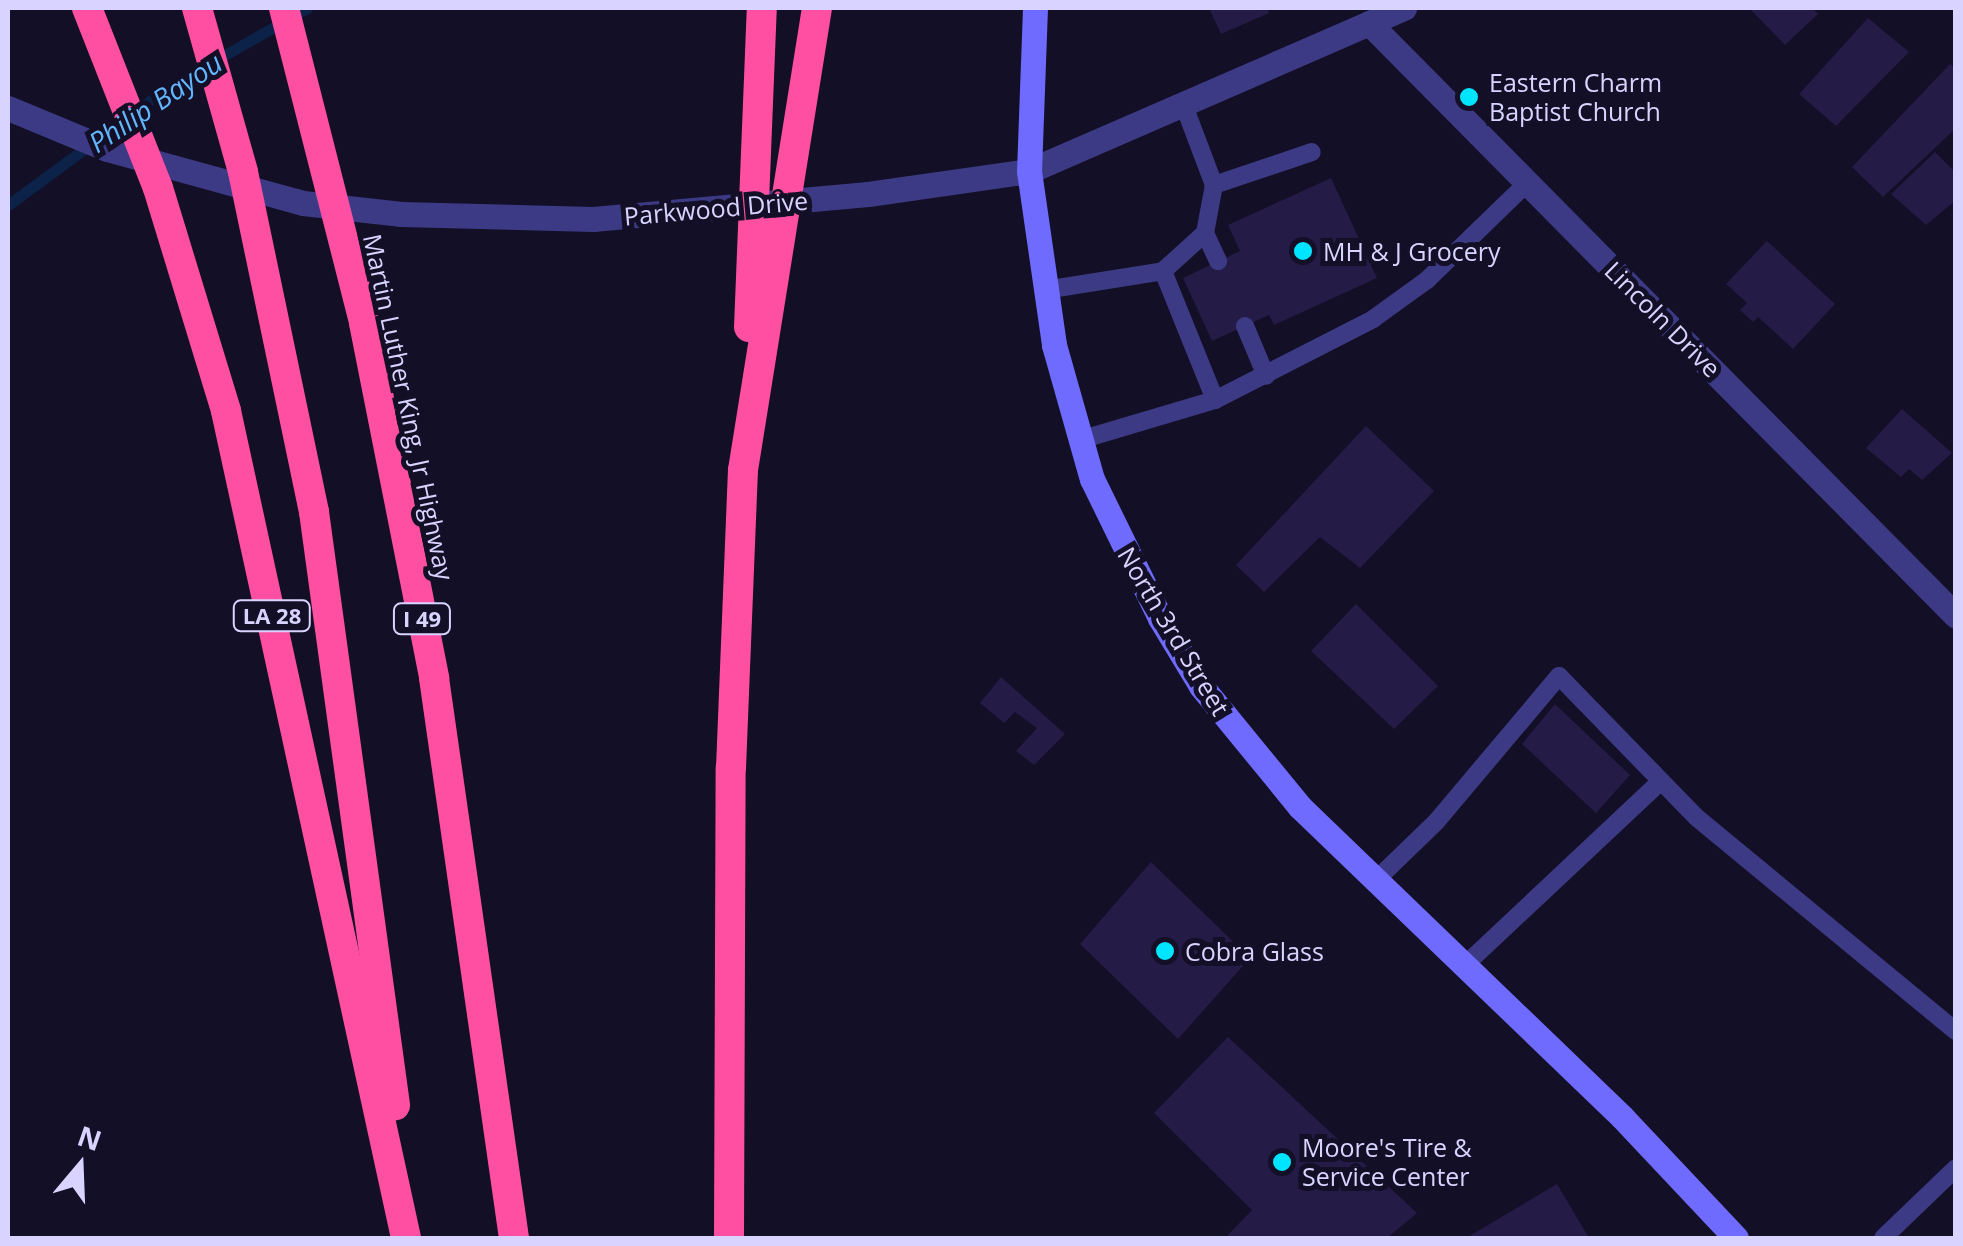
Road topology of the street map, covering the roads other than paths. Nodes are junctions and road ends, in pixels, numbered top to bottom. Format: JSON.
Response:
{"nodes":[{"id":1,"x":87,"y":8,"type":"edge"},
{"id":2,"x":197,"y":8,"type":"edge"},
{"id":3,"x":284,"y":8,"type":"edge"},
{"id":4,"x":762,"y":8,"type":"edge"},
{"id":5,"x":817,"y":8,"type":"edge"},
{"id":6,"x":1035,"y":8,"type":"edge"},
{"id":7,"x":1404,"y":8,"type":"edge"},
{"id":8,"x":1370,"y":22,"type":"junction"},
{"id":9,"x":1183,"y":104,"type":"junction"},
{"id":10,"x":8,"y":108,"type":"edge"},
{"id":11,"x":1312,"y":152,"type":"dead end"},
{"id":12,"x":1029,"y":171,"type":"junction"},
{"id":13,"x":1528,"y":182,"type":"junction"},
{"id":14,"x":1214,"y":185,"type":"junction"},
{"id":15,"x":1205,"y":233,"type":"junction"},
{"id":16,"x":1218,"y":262,"type":"dead end"},
{"id":17,"x":1163,"y":271,"type":"junction"},
{"id":18,"x":1046,"y":290,"type":"junction"},
{"id":19,"x":1245,"y":326,"type":"dead end"},
{"id":20,"x":1266,"y":376,"type":"junction"},
{"id":21,"x":1215,"y":400,"type":"junction"},
{"id":22,"x":1080,"y":440,"type":"junction"},
{"id":23,"x":743,"y":470,"type":"junction"},
{"id":24,"x":1956,"y":616,"type":"edge"},
{"id":25,"x":1661,"y":781,"type":"junction"},
{"id":26,"x":1376,"y":880,"type":"junction"},
{"id":27,"x":1464,"y":966,"type":"junction"},
{"id":28,"x":1956,"y":1031,"type":"edge"},
{"id":29,"x":1956,"y":1168,"type":"edge"},
{"id":30,"x":407,"y":1238,"type":"edge"},
{"id":31,"x":514,"y":1238,"type":"edge"},
{"id":32,"x":729,"y":1238,"type":"edge"},
{"id":33,"x":1736,"y":1238,"type":"edge"},
{"id":34,"x":1883,"y":1238,"type":"edge"}],
"edges":[{"from":1,"to":30,"type":"highway","number":"LA 28","bridge":true},
{"from":2,"to":30,"type":"highway","bridge":true},
{"from":3,"to":31,"type":"highway","name":"Martin Luther King, Jr Highway","number":"I 49","bridge":true},
{"from":4,"to":23,"type":"highway","bridge":true},
{"from":5,"to":23,"type":"highway","bridge":true},
{"from":6,"to":12,"type":"main road","name":"North 3rd Street"},
{"from":7,"to":8,"type":"street","name":"Parkwood Drive"},
{"from":8,"to":9,"type":"street","name":"Parkwood Drive"},
{"from":8,"to":13,"type":"street","name":"Lincoln Drive"},
{"from":9,"to":12,"type":"street","name":"Parkwood Drive"},
{"from":9,"to":14,"type":"lane"},
{"from":10,"to":12,"type":"street","name":"Parkwood Drive"},
{"from":11,"to":14,"type":"lane"},
{"from":12,"to":18,"type":"main road","name":"North 3rd Street"},
{"from":13,"to":20,"type":"lane"},
{"from":13,"to":24,"type":"street","name":"Lincoln Drive"},
{"from":14,"to":15,"type":"lane"},
{"from":15,"to":16,"type":"lane"},
{"from":15,"to":17,"type":"lane"},
{"from":17,"to":18,"type":"lane"},
{"from":17,"to":21,"type":"lane"},
{"from":18,"to":22,"type":"main road","name":"North 3rd Street"},
{"from":19,"to":20,"type":"lane"},
{"from":20,"to":21,"type":"lane"},
{"from":21,"to":22,"type":"lane"},
{"from":22,"to":26,"type":"main road","name":"North 3rd Street"},
{"from":23,"to":32,"type":"highway"},
{"from":25,"to":26,"type":"lane"},
{"from":25,"to":27,"type":"lane"},
{"from":25,"to":28,"type":"lane"},
{"from":26,"to":27,"type":"main road","name":"North 3rd Street"},
{"from":27,"to":33,"type":"main road","name":"North 3rd Street"},
{"from":29,"to":34,"type":"lane"}]}
